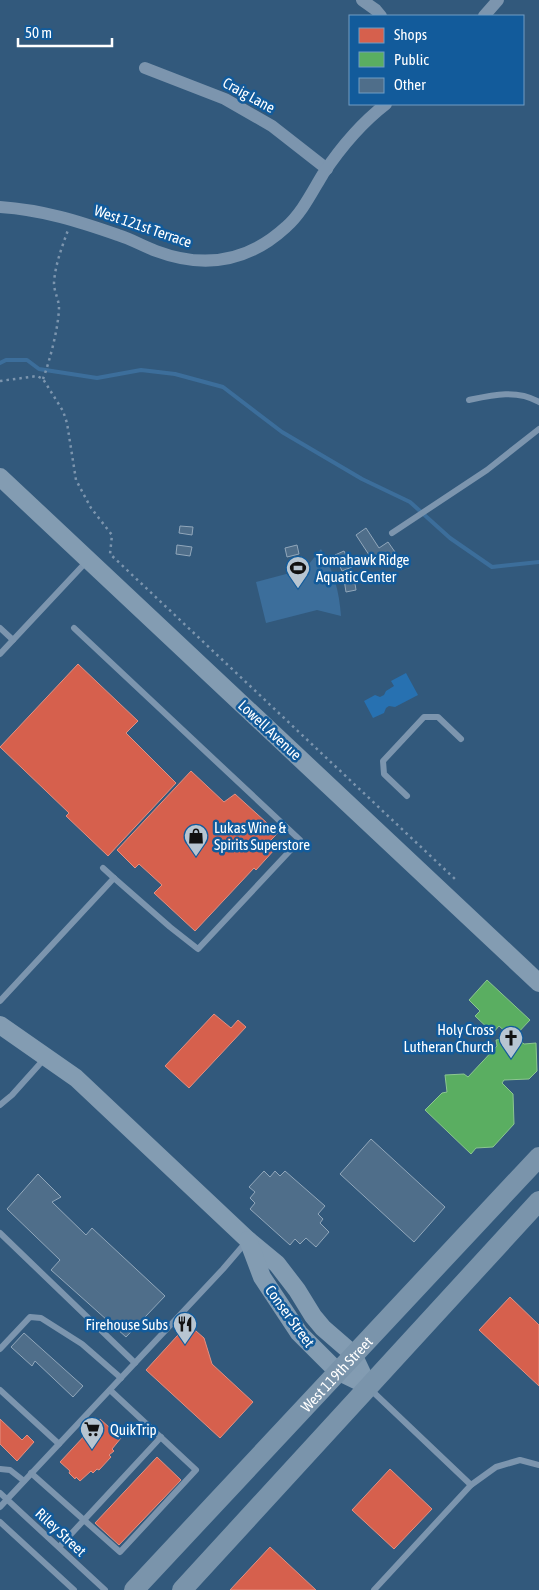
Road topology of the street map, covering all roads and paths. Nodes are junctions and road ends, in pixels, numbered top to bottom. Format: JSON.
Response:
{"nodes":[{"id":1,"x":362,"y":0,"type":"edge"},
{"id":2,"x":498,"y":0,"type":"edge"},
{"id":3,"x":380,"y":15,"type":"edge"},
{"id":4,"x":485,"y":15,"type":"edge"},
{"id":5,"x":145,"y":68,"type":"dead end"},
{"id":6,"x":385,"y":105,"type":"edge"},
{"id":7,"x":327,"y":169,"type":"junction"},
{"id":8,"x":0,"y":207,"type":"edge"},
{"id":9,"x":71,"y":219,"type":"junction"},
{"id":10,"x":43,"y":379,"type":"junction"},
{"id":11,"x":0,"y":381,"type":"edge"},
{"id":12,"x":469,"y":400,"type":"dead end"},
{"id":13,"x":539,"y":402,"type":"edge"},
{"id":14,"x":539,"y":429,"type":"edge"},
{"id":15,"x":0,"y":477,"type":"edge"},
{"id":16,"x":392,"y":534,"type":"dead end"},
{"id":17,"x":88,"y":559,"type":"junction"},
{"id":18,"x":0,"y":628,"type":"edge"},
{"id":19,"x":74,"y":628,"type":"dead end"},
{"id":20,"x":13,"y":640,"type":"junction"},
{"id":21,"x":0,"y":654,"type":"edge"},
{"id":22,"x":461,"y":739,"type":"dead end"},
{"id":23,"x":407,"y":796,"type":"dead end"},
{"id":24,"x":104,"y":868,"type":"dead end"},
{"id":25,"x":114,"y":878,"type":"junction"},
{"id":26,"x":456,"y":880,"type":"dead end"},
{"id":27,"x":539,"y":983,"type":"edge"},
{"id":28,"x":0,"y":1000,"type":"edge"},
{"id":29,"x":0,"y":1025,"type":"edge"},
{"id":30,"x":47,"y":1056,"type":"junction"},
{"id":31,"x":0,"y":1105,"type":"edge"},
{"id":32,"x":539,"y":1157,"type":"edge"},
{"id":33,"x":539,"y":1201,"type":"edge"},
{"id":34,"x":0,"y":1233,"type":"edge"},
{"id":35,"x":248,"y":1240,"type":"junction"},
{"id":36,"x":0,"y":1349,"type":"edge"},
{"id":37,"x":352,"y":1354,"type":"junction"},
{"id":38,"x":135,"y":1362,"type":"junction"},
{"id":39,"x":337,"y":1371,"type":"junction"},
{"id":40,"x":121,"y":1378,"type":"junction"},
{"id":41,"x":368,"y":1386,"type":"junction"},
{"id":42,"x":0,"y":1390,"type":"edge"},
{"id":43,"x":110,"y":1390,"type":"junction"},
{"id":44,"x":161,"y":1437,"type":"junction"},
{"id":45,"x":59,"y":1444,"type":"junction"},
{"id":46,"x":539,"y":1465,"type":"edge"},
{"id":47,"x":0,"y":1469,"type":"edge"},
{"id":48,"x":31,"y":1473,"type":"junction"},
{"id":49,"x":24,"y":1482,"type":"junction"},
{"id":50,"x":471,"y":1484,"type":"junction"},
{"id":51,"x":0,"y":1493,"type":"edge"},
{"id":52,"x":7,"y":1499,"type":"junction"},
{"id":53,"x":0,"y":1507,"type":"edge"},
{"id":54,"x":84,"y":1520,"type":"junction"},
{"id":55,"x":0,"y":1522,"type":"edge"},
{"id":56,"x":59,"y":1547,"type":"junction"},
{"id":57,"x":74,"y":1590,"type":"edge"},
{"id":58,"x":106,"y":1590,"type":"edge"},
{"id":59,"x":134,"y":1590,"type":"edge"},
{"id":60,"x":182,"y":1590,"type":"edge"},
{"id":61,"x":374,"y":1590,"type":"edge"}],
"edges":[{"from":1,"to":3,"type":"street"},
{"from":2,"to":4,"type":"street"},
{"from":5,"to":7,"type":"street","name":"Craig Lane"},
{"from":6,"to":7,"type":"street","name":"West 121st Terrace"},
{"from":7,"to":9,"type":"street","name":"West 121st Terrace"},
{"from":8,"to":9,"type":"street","name":"West 121st Terrace"},
{"from":9,"to":10,"type":"path"},
{"from":10,"to":11,"type":"path"},
{"from":10,"to":26,"type":"path"},
{"from":12,"to":13,"type":"lane"},
{"from":14,"to":16,"type":"lane"},
{"from":15,"to":17,"type":"street","name":"Lowell Avenue"},
{"from":17,"to":20,"type":"lane"},
{"from":17,"to":27,"type":"street","name":"Lowell Avenue"},
{"from":18,"to":20,"type":"lane"},
{"from":19,"to":25,"type":"lane"},
{"from":20,"to":21,"type":"lane"},
{"from":22,"to":23,"type":"lane"},
{"from":24,"to":25,"type":"lane"},
{"from":25,"to":28,"type":"lane"},
{"from":29,"to":30,"type":"street","name":"Conser Street"},
{"from":30,"to":31,"type":"lane"},
{"from":30,"to":35,"type":"street","name":"Conser Street"},
{"from":32,"to":37,"type":"main road","name":"West 119th Street"},
{"from":33,"to":41,"type":"main road"},
{"from":34,"to":38,"type":"lane"},
{"from":35,"to":37,"type":"street","name":"Conser Street"},
{"from":35,"to":38,"type":"lane"},
{"from":35,"to":39,"type":"street","name":"Conser Street"},
{"from":36,"to":40,"type":"lane"},
{"from":37,"to":39,"type":"main road","name":"West 119th Street"},
{"from":37,"to":41,"type":"street","name":"Conser Street"},
{"from":38,"to":40,"type":"lane"},
{"from":39,"to":41,"type":"street","name":"Conser Street"},
{"from":39,"to":59,"type":"main road","name":"West 119th Street"},
{"from":40,"to":43,"type":"lane"},
{"from":41,"to":50,"type":"lane"},
{"from":41,"to":60,"type":"main road"},
{"from":42,"to":45,"type":"lane"},
{"from":43,"to":44,"type":"lane"},
{"from":43,"to":45,"type":"lane"},
{"from":44,"to":54,"type":"lane"},
{"from":44,"to":54,"type":"lane"},
{"from":45,"to":48,"type":"lane"},
{"from":46,"to":50,"type":"lane"},
{"from":47,"to":49,"type":"lane"},
{"from":48,"to":49,"type":"lane"},
{"from":48,"to":54,"type":"lane"},
{"from":49,"to":52,"type":"lane"},
{"from":50,"to":61,"type":"lane"},
{"from":51,"to":52,"type":"lane","name":"Riley Street"},
{"from":52,"to":53,"type":"lane"},
{"from":52,"to":56,"type":"lane","name":"Riley Street"},
{"from":54,"to":56,"type":"lane"},
{"from":55,"to":57,"type":"lane"},
{"from":56,"to":58,"type":"lane","name":"Riley Street"}]}
